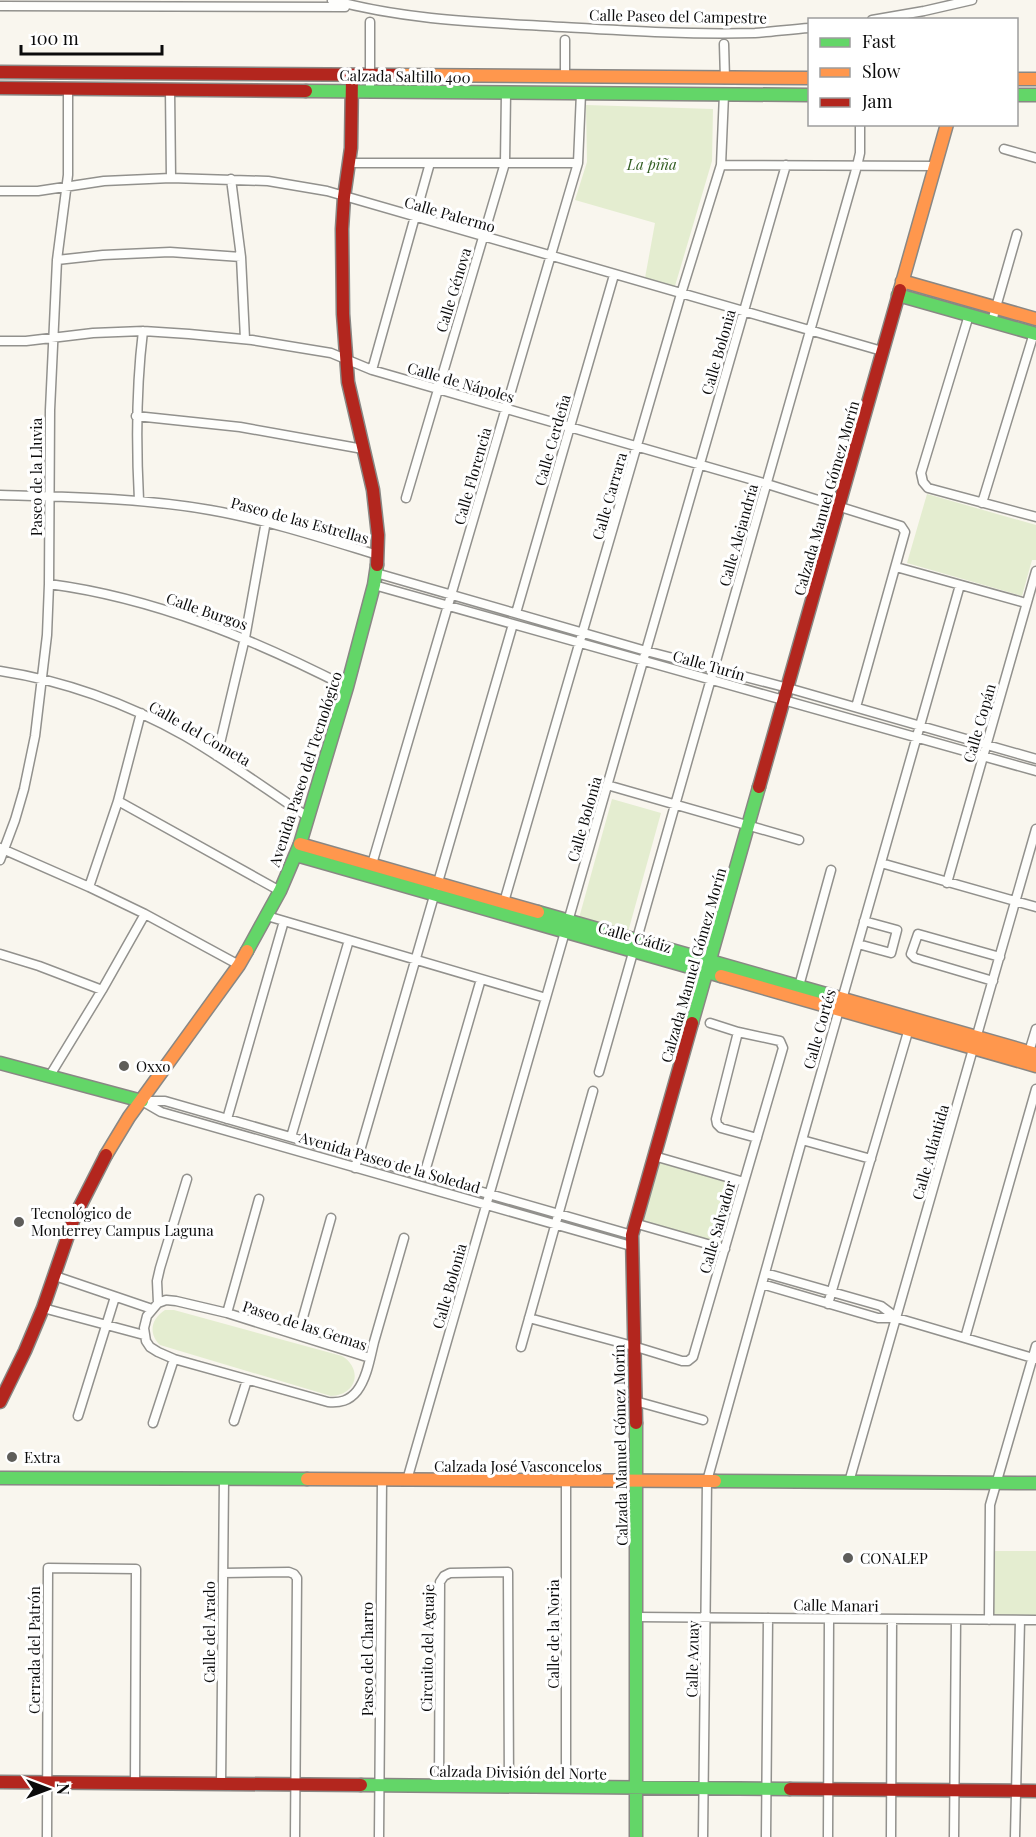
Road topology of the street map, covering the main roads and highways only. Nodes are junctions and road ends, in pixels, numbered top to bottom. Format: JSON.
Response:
{"nodes":[{"id":1,"x":0,"y":72,"type":"edge"},
{"id":2,"x":352,"y":75,"type":"junction"},
{"id":3,"x":808,"y":78,"type":"edge"},
{"id":4,"x":1018,"y":79,"type":"edge"},
{"id":5,"x":1036,"y":79,"type":"edge"},
{"id":6,"x":0,"y":88,"type":"edge"},
{"id":7,"x":352,"y":90,"type":"junction"},
{"id":8,"x":808,"y":95,"type":"edge"},
{"id":9,"x":1018,"y":95,"type":"edge"},
{"id":10,"x":1036,"y":95,"type":"edge"},
{"id":11,"x":946,"y":126,"type":"edge"},
{"id":12,"x":902,"y":281,"type":"junction"},
{"id":13,"x":898,"y":295,"type":"junction"},
{"id":14,"x":1036,"y":319,"type":"edge"},
{"id":15,"x":1035,"y":333,"type":"edge"},
{"id":16,"x":298,"y":849,"type":"junction"},
{"id":17,"x":436,"y":889,"type":"junction"},
{"id":18,"x":567,"y":926,"type":"junction"},
{"id":19,"x":708,"y":967,"type":"junction"},
{"id":20,"x":840,"y":1005,"type":"junction"},
{"id":21,"x":975,"y":1043,"type":"junction"},
{"id":22,"x":1033,"y":1053,"type":"edge"},
{"id":23,"x":0,"y":1063,"type":"edge"},
{"id":24,"x":1036,"y":1066,"type":"edge"},
{"id":25,"x":142,"y":1101,"type":"junction"},
{"id":26,"x":0,"y":1402,"type":"edge"},
{"id":27,"x":0,"y":1478,"type":"edge"},
{"id":28,"x":637,"y":1482,"type":"junction"},
{"id":29,"x":1036,"y":1483,"type":"edge"},
{"id":30,"x":0,"y":1782,"type":"edge"},
{"id":31,"x":636,"y":1788,"type":"junction"},
{"id":32,"x":1036,"y":1791,"type":"edge"},
{"id":33,"x":636,"y":1837,"type":"edge"}],
"edges":[{"from":1,"to":2,"type":"main road","name":"Calzada Saltillo 400"},
{"from":2,"to":3,"type":"main road","name":"Calzada Saltillo 400"},
{"from":2,"to":7,"type":"main road","name":"Avenida Paseo del Tecnológico"},
{"from":4,"to":5,"type":"main road"},
{"from":6,"to":7,"type":"main road","name":"Calzada Saltillo 400"},
{"from":7,"to":8,"type":"main road","name":"Calzada Saltillo 400"},
{"from":7,"to":16,"type":"main road","name":"Avenida Paseo del Tecnológico"},
{"from":9,"to":10,"type":"main road"},
{"from":11,"to":12,"type":"main road","name":"Calzada Manuel Gómez Morín"},
{"from":12,"to":13,"type":"main road","name":"Calzada Manuel Gómez Morín"},
{"from":12,"to":14,"type":"main road"},
{"from":13,"to":15,"type":"main road"},
{"from":13,"to":19,"type":"main road","name":"Calzada Manuel Gómez Morín"},
{"from":16,"to":17,"type":"main road","name":"Calle Cádiz"},
{"from":16,"to":17,"type":"main road","name":"Calle Cádiz"},
{"from":16,"to":25,"type":"main road","name":"Avenida Paseo del Tecnológico"},
{"from":17,"to":18,"type":"main road","name":"Calle Cádiz"},
{"from":17,"to":18,"type":"main road","name":"Calle Cádiz"},
{"from":18,"to":19,"type":"main road","name":"Calle Cádiz"},
{"from":19,"to":20,"type":"main road","name":"Calle Cádiz"},
{"from":19,"to":20,"type":"main road","name":"Calle Cádiz"},
{"from":19,"to":28,"type":"main road","name":"Calzada Manuel Gómez Morín"},
{"from":20,"to":21,"type":"main road","name":"Calle Cádiz"},
{"from":21,"to":22,"type":"main road","name":"Calle Cádiz"},
{"from":21,"to":24,"type":"main road","name":"Calle Cádiz"},
{"from":23,"to":25,"type":"main road","name":"Avenida Paseo de la Soledad"},
{"from":25,"to":26,"type":"main road","name":"Avenida Paseo del Tecnológico"},
{"from":27,"to":28,"type":"main road","name":"Calzada José Vasconcelos"},
{"from":28,"to":29,"type":"main road","name":"Calzada José Vasconcelos"},
{"from":28,"to":31,"type":"main road","name":"Calzada Manuel Gómez Morín"},
{"from":30,"to":31,"type":"main road","name":"Calzada División del Norte"},
{"from":31,"to":32,"type":"main road","name":"Calzada División del Norte"},
{"from":31,"to":33,"type":"main road","name":"Calzada Manuel Gómez Morín"}]}
